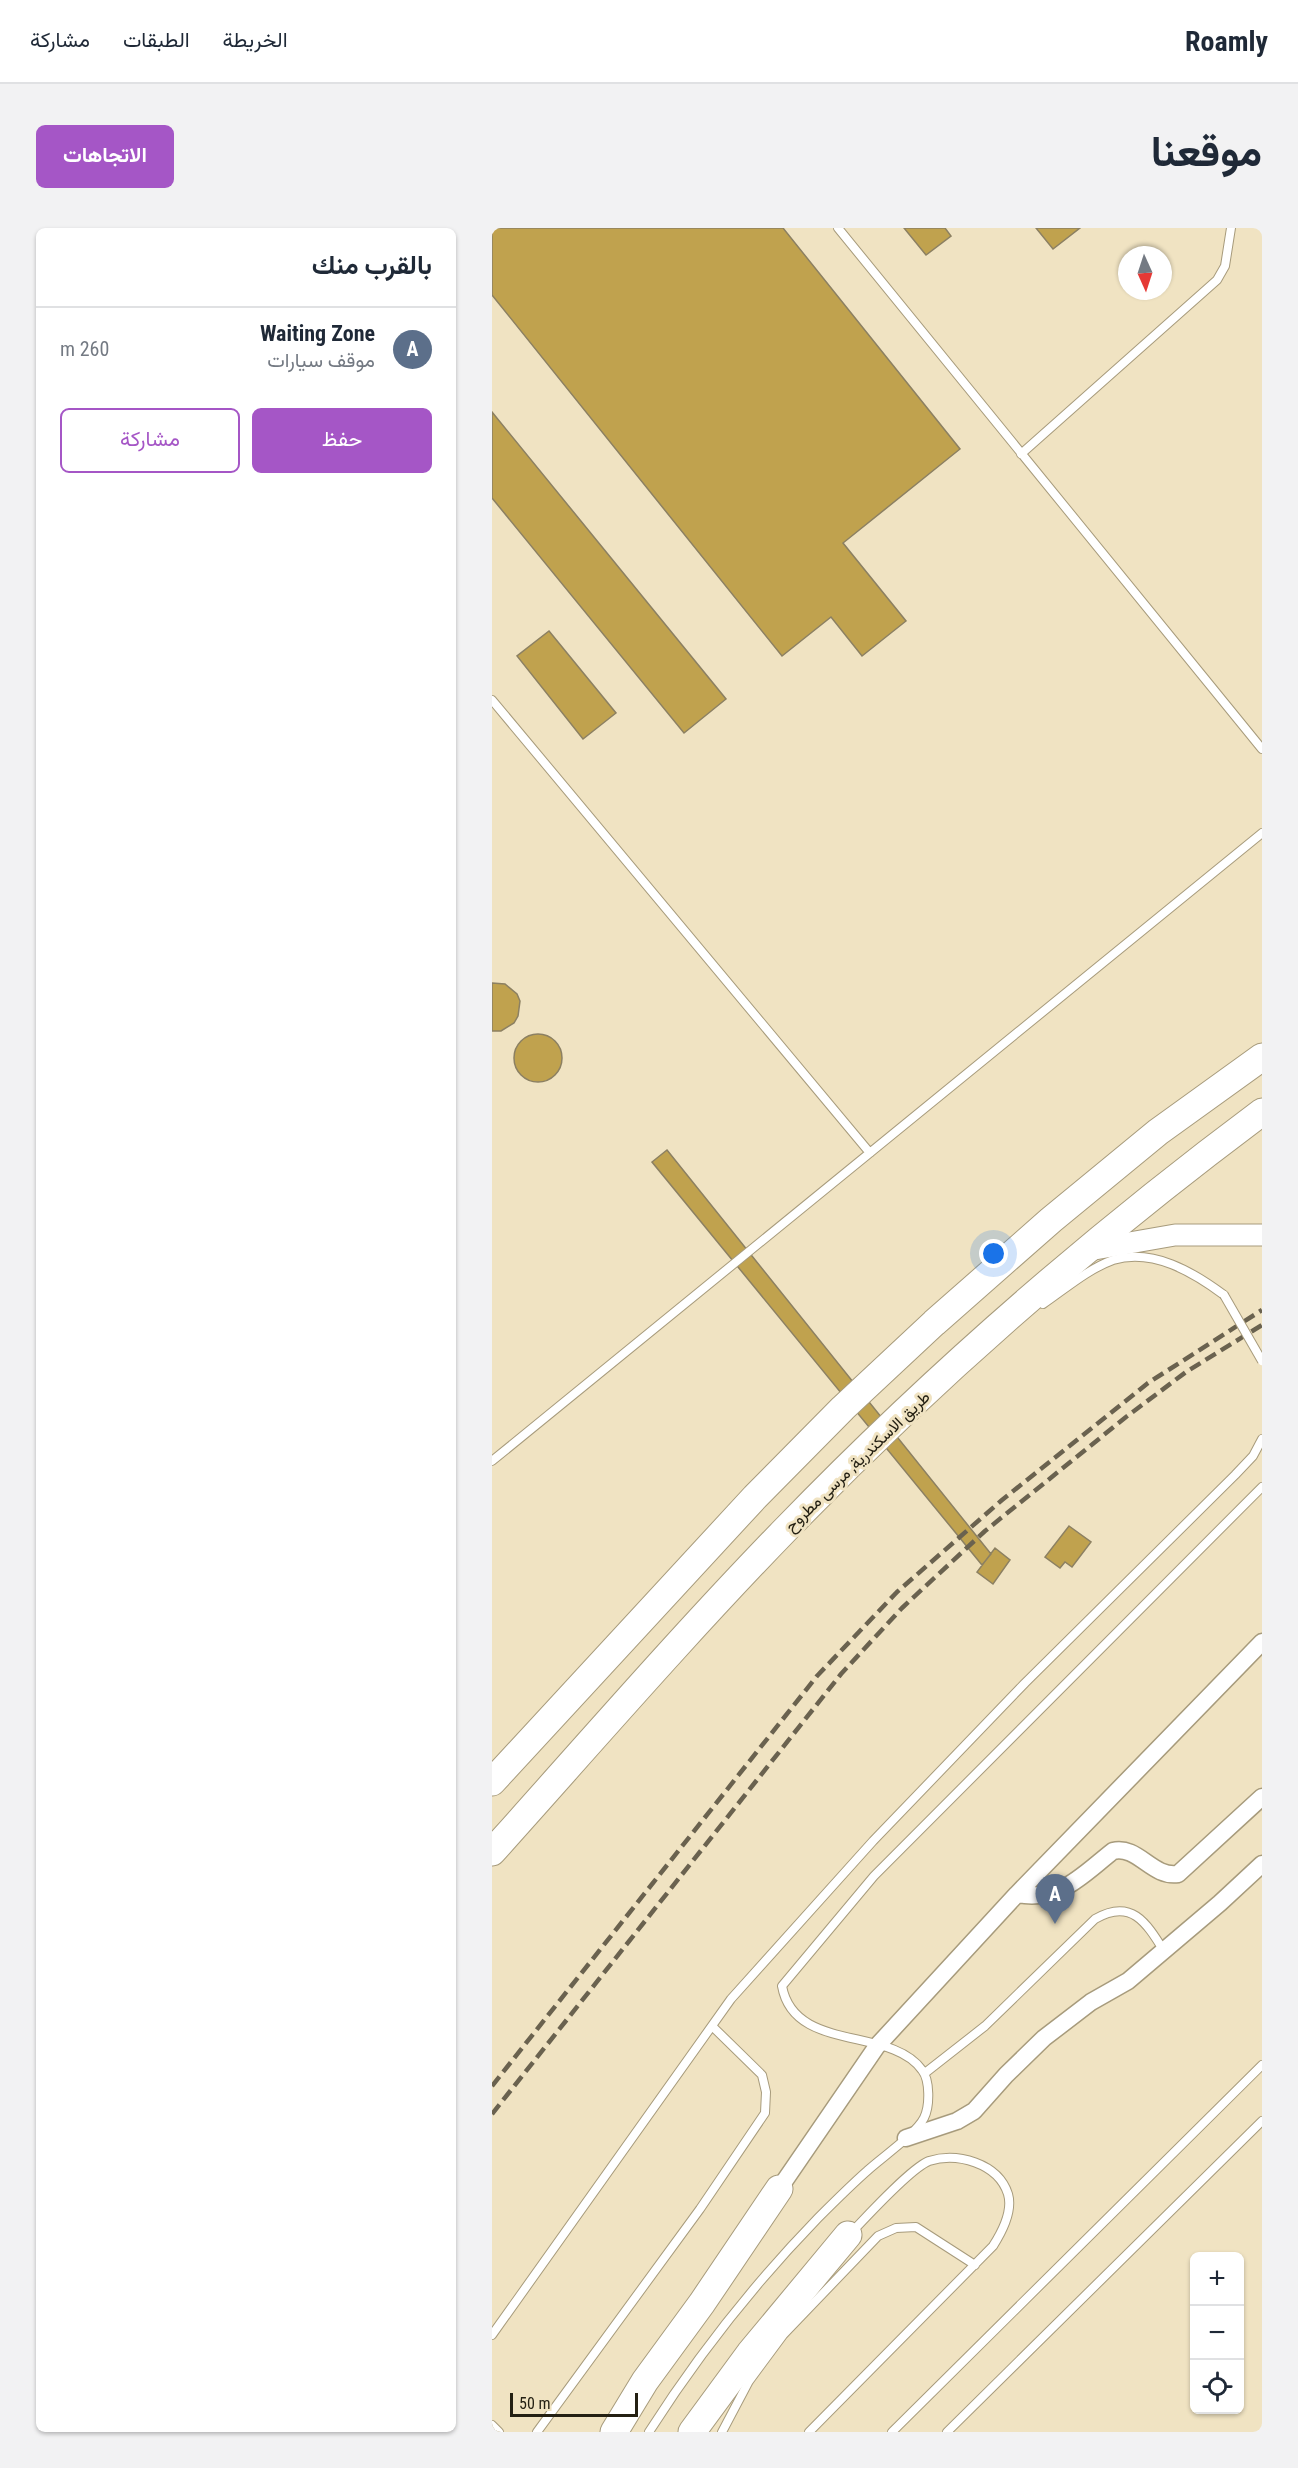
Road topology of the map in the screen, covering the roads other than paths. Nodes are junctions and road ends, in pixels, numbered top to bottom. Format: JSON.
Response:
{"nodes":[{"id":1,"x":838,"y":228,"type":"edge"},
{"id":2,"x":1231,"y":228,"type":"edge"},
{"id":3,"x":1021,"y":454,"type":"junction"},
{"id":4,"x":492,"y":700,"type":"edge"},
{"id":5,"x":1262,"y":749,"type":"edge"},
{"id":6,"x":1262,"y":833,"type":"edge"},
{"id":7,"x":1262,"y":1057,"type":"edge"},
{"id":8,"x":1262,"y":1112,"type":"edge"},
{"id":9,"x":870,"y":1153,"type":"junction"},
{"id":10,"x":1262,"y":1223,"type":"edge"},
{"id":11,"x":1210,"y":1233,"type":"junction"},
{"id":12,"x":1262,"y":1235,"type":"edge"},
{"id":13,"x":1086,"y":1251,"type":"junction"},
{"id":14,"x":1039,"y":1307,"type":"dead end"},
{"id":15,"x":1021,"y":1319,"type":"dead end"},
{"id":16,"x":966,"y":1357,"type":"junction"},
{"id":17,"x":1262,"y":1361,"type":"edge"},
{"id":18,"x":1262,"y":1439,"type":"edge"},
{"id":19,"x":492,"y":1461,"type":"edge"},
{"id":20,"x":1262,"y":1487,"type":"edge"},
{"id":21,"x":1262,"y":1642,"type":"edge"},
{"id":22,"x":492,"y":1782,"type":"edge"},
{"id":23,"x":1262,"y":1797,"type":"edge"},
{"id":24,"x":492,"y":1852,"type":"edge"},
{"id":25,"x":1262,"y":1864,"type":"edge"},
{"id":26,"x":1017,"y":1894,"type":"junction"},
{"id":27,"x":1164,"y":1952,"type":"junction"},
{"id":28,"x":712,"y":2026,"type":"junction"},
{"id":29,"x":877,"y":2046,"type":"junction"},
{"id":30,"x":1262,"y":2064,"type":"edge"},
{"id":31,"x":925,"y":2073,"type":"junction"},
{"id":32,"x":1262,"y":2121,"type":"edge"},
{"id":33,"x":906,"y":2138,"type":"junction"},
{"id":34,"x":778,"y":2189,"type":"joint"},
{"id":35,"x":848,"y":2235,"type":"joint"},
{"id":36,"x":975,"y":2265,"type":"junction"},
{"id":37,"x":492,"y":2335,"type":"edge"},
{"id":38,"x":492,"y":2425,"type":"edge"},
{"id":39,"x":499,"y":2432,"type":"edge"},
{"id":40,"x":537,"y":2432,"type":"edge"},
{"id":41,"x":614,"y":2432,"type":"edge"},
{"id":42,"x":649,"y":2432,"type":"edge"},
{"id":43,"x":692,"y":2432,"type":"edge"},
{"id":44,"x":722,"y":2432,"type":"edge"},
{"id":45,"x":809,"y":2432,"type":"edge"},
{"id":46,"x":892,"y":2432,"type":"edge"},
{"id":47,"x":947,"y":2432,"type":"edge"}],
"edges":[{"from":1,"to":3,"type":"lane"},
{"from":2,"to":3,"type":"lane"},
{"from":3,"to":5,"type":"lane"},
{"from":4,"to":9,"type":"lane"},
{"from":6,"to":9,"type":"lane"},
{"from":7,"to":22,"type":"main road"},
{"from":8,"to":13,"type":"main road","name":"طريق الاسكندرية, مرسى مطروح"},
{"from":9,"to":19,"type":"lane"},
{"from":10,"to":11,"type":"street"},
{"from":11,"to":12,"type":"street"},
{"from":11,"to":13,"type":"street"},
{"from":13,"to":16,"type":"main road","name":"طريق الاسكندرية, مرسى مطروح"},
{"from":14,"to":17,"type":"lane","bridge":true},
{"from":15,"to":16,"type":"lane"},
{"from":16,"to":24,"type":"main road","name":"طريق الاسكندرية, مرسى مطروح"},
{"from":18,"to":28,"type":"lane"},
{"from":20,"to":29,"type":"lane"},
{"from":21,"to":26,"type":"street"},
{"from":23,"to":26,"type":"street"},
{"from":25,"to":27,"type":"street"},
{"from":26,"to":29,"type":"street"},
{"from":27,"to":31,"type":"lane"},
{"from":27,"to":33,"type":"street"},
{"from":28,"to":37,"type":"lane"},
{"from":28,"to":40,"type":"lane"},
{"from":29,"to":31,"type":"lane"},
{"from":29,"to":34,"type":"street"},
{"from":30,"to":46,"type":"lane"},
{"from":31,"to":33,"type":"lane"},
{"from":32,"to":47,"type":"lane"},
{"from":33,"to":42,"type":"lane"},
{"from":34,"to":41,"type":"main road"},
{"from":35,"to":36,"type":"lane"},
{"from":35,"to":43,"type":"main road"},
{"from":36,"to":44,"type":"lane"},
{"from":36,"to":45,"type":"lane"},
{"from":38,"to":39,"type":"lane"}]}
